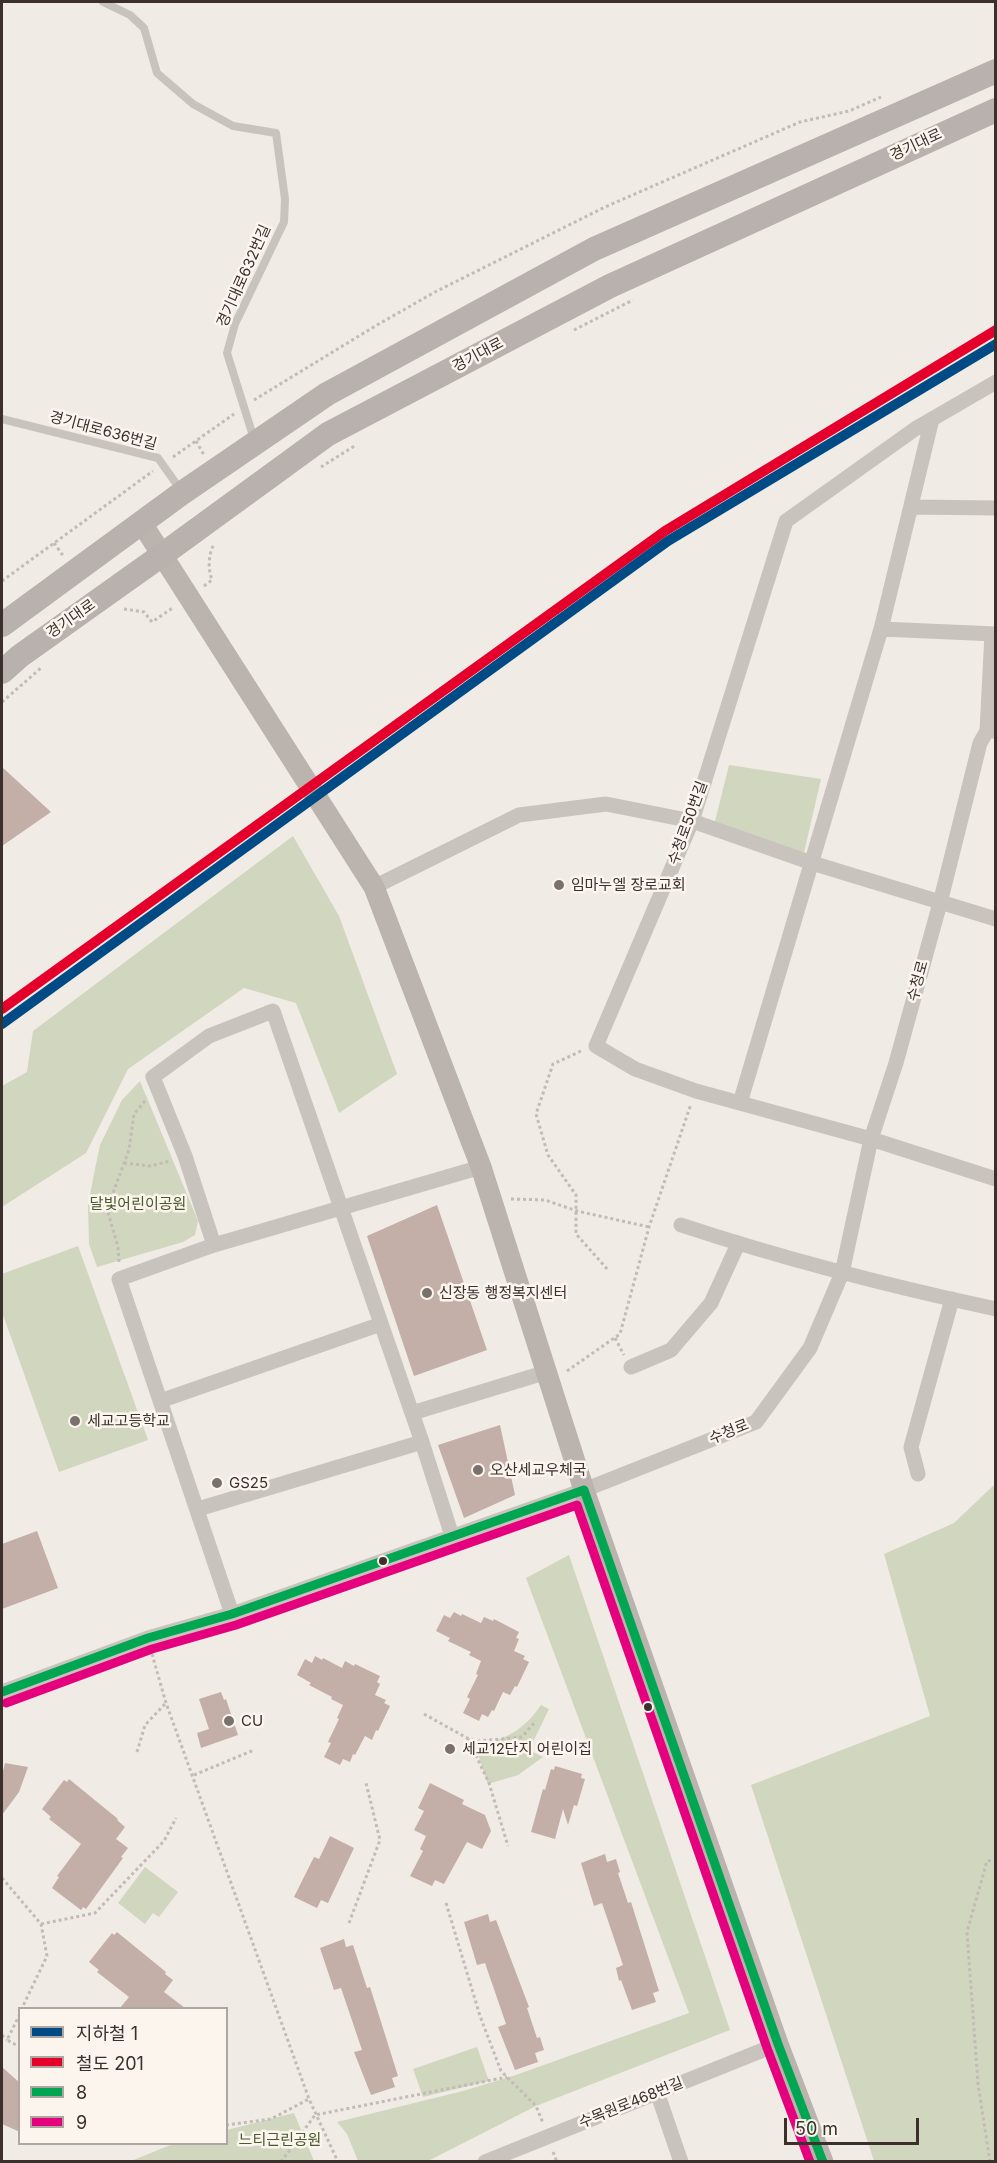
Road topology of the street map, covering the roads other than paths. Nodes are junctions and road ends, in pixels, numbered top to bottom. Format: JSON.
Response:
{"nodes":[{"id":1,"x":103,"y":2,"type":"edge"},
{"id":2,"x":996,"y":70,"type":"edge"},
{"id":3,"x":996,"y":110,"type":"edge"},
{"id":4,"x":996,"y":382,"type":"edge"},
{"id":5,"x":2,"y":419,"type":"edge"},
{"id":6,"x":932,"y":419,"type":"junction"},
{"id":7,"x":255,"y":443,"type":"junction"},
{"id":8,"x":182,"y":493,"type":"junction"},
{"id":9,"x":911,"y":507,"type":"junction"},
{"id":10,"x":996,"y":508,"type":"edge"},
{"id":11,"x":141,"y":522,"type":"junction"},
{"id":12,"x":162,"y":555,"type":"junction"},
{"id":13,"x":2,"y":625,"type":"edge"},
{"id":14,"x":881,"y":629,"type":"junction"},
{"id":15,"x":994,"y":634,"type":"edge"},
{"id":16,"x":2,"y":672,"type":"edge"},
{"id":17,"x":991,"y":731,"type":"edge"},
{"id":18,"x":692,"y":821,"type":"junction"},
{"id":19,"x":812,"y":863,"type":"junction"},
{"id":20,"x":374,"y":887,"type":"junction"},
{"id":21,"x":940,"y":903,"type":"junction"},
{"id":22,"x":996,"y":919,"type":"edge"},
{"id":23,"x":740,"y":1103,"type":"junction"},
{"id":24,"x":871,"y":1139,"type":"junction"},
{"id":25,"x":481,"y":1167,"type":"junction"},
{"id":26,"x":996,"y":1179,"type":"edge"},
{"id":27,"x":341,"y":1208,"type":"junction"},
{"id":28,"x":681,"y":1225,"type":"dead end"},
{"id":29,"x":738,"y":1244,"type":"junction"},
{"id":30,"x":214,"y":1245,"type":"junction"},
{"id":31,"x":842,"y":1273,"type":"junction"},
{"id":32,"x":952,"y":1299,"type":"junction"},
{"id":33,"x":996,"y":1309,"type":"edge"},
{"id":34,"x":381,"y":1324,"type":"junction"},
{"id":35,"x":631,"y":1367,"type":"dead end"},
{"id":36,"x":549,"y":1377,"type":"junction"},
{"id":37,"x":160,"y":1401,"type":"junction"},
{"id":38,"x":412,"y":1413,"type":"junction"},
{"id":39,"x":422,"y":1442,"type":"junction"},
{"id":40,"x":918,"y":1474,"type":"dead end"},
{"id":41,"x":584,"y":1490,"type":"junction"},
{"id":42,"x":198,"y":1509,"type":"junction"},
{"id":43,"x":452,"y":1536,"type":"junction"},
{"id":44,"x":232,"y":1614,"type":"junction"},
{"id":45,"x":2,"y":1692,"type":"edge"},
{"id":46,"x":778,"y":2044,"type":"junction"},
{"id":47,"x":657,"y":2092,"type":"junction"},
{"id":48,"x":485,"y":2162,"type":"edge"},
{"id":49,"x":681,"y":2162,"type":"edge"},
{"id":50,"x":823,"y":2162,"type":"edge"}],
"edges":[{"from":1,"to":7,"type":"lane","name":"경기대로632번길"},
{"from":2,"to":7,"type":"main road"},
{"from":3,"to":12,"type":"main road","name":"경기대로"},
{"from":4,"to":6,"type":"street","name":"수청로50번길"},
{"from":5,"to":8,"type":"lane","name":"경기대로636번길"},
{"from":6,"to":9,"type":"street"},
{"from":6,"to":18,"type":"street","name":"수청로50번길"},
{"from":7,"to":8,"type":"main road"},
{"from":8,"to":11,"type":"main road"},
{"from":9,"to":10,"type":"street"},
{"from":9,"to":14,"type":"street"},
{"from":11,"to":12,"type":"street"},
{"from":11,"to":13,"type":"main road"},
{"from":12,"to":16,"type":"main road","name":"경기대로"},
{"from":12,"to":20,"type":"street"},
{"from":14,"to":15,"type":"street"},
{"from":14,"to":19,"type":"street"},
{"from":15,"to":17,"type":"street","name":"수청로"},
{"from":17,"to":21,"type":"street","name":"수청로"},
{"from":18,"to":19,"type":"street"},
{"from":18,"to":20,"type":"street"},
{"from":18,"to":23,"type":"street","name":"수청로50번길"},
{"from":19,"to":21,"type":"street"},
{"from":19,"to":23,"type":"street"},
{"from":20,"to":25,"type":"street"},
{"from":21,"to":22,"type":"street"},
{"from":21,"to":24,"type":"street","name":"수청로"},
{"from":23,"to":24,"type":"street"},
{"from":24,"to":26,"type":"street"},
{"from":24,"to":31,"type":"street","name":"수청로"},
{"from":25,"to":27,"type":"street"},
{"from":25,"to":36,"type":"street"},
{"from":27,"to":30,"type":"street"},
{"from":27,"to":30,"type":"street"},
{"from":27,"to":34,"type":"street"},
{"from":28,"to":29,"type":"street"},
{"from":29,"to":31,"type":"street"},
{"from":29,"to":35,"type":"street"},
{"from":30,"to":37,"type":"street"},
{"from":31,"to":32,"type":"street"},
{"from":31,"to":41,"type":"street","name":"수청로"},
{"from":32,"to":33,"type":"street"},
{"from":32,"to":40,"type":"street"},
{"from":34,"to":37,"type":"street"},
{"from":34,"to":38,"type":"street"},
{"from":36,"to":38,"type":"street"},
{"from":36,"to":41,"type":"street"},
{"from":37,"to":42,"type":"street"},
{"from":38,"to":39,"type":"street"},
{"from":39,"to":42,"type":"street"},
{"from":39,"to":43,"type":"street"},
{"from":41,"to":43,"type":"street","name":"수청로"},
{"from":41,"to":46,"type":"street"},
{"from":42,"to":44,"type":"street"},
{"from":43,"to":44,"type":"street","name":"수청로"},
{"from":44,"to":45,"type":"street","name":"수청로"},
{"from":46,"to":47,"type":"street","name":"수목원로468번길"},
{"from":46,"to":50,"type":"street"},
{"from":47,"to":48,"type":"street","name":"수목원로468번길"},
{"from":47,"to":49,"type":"street"}]}
